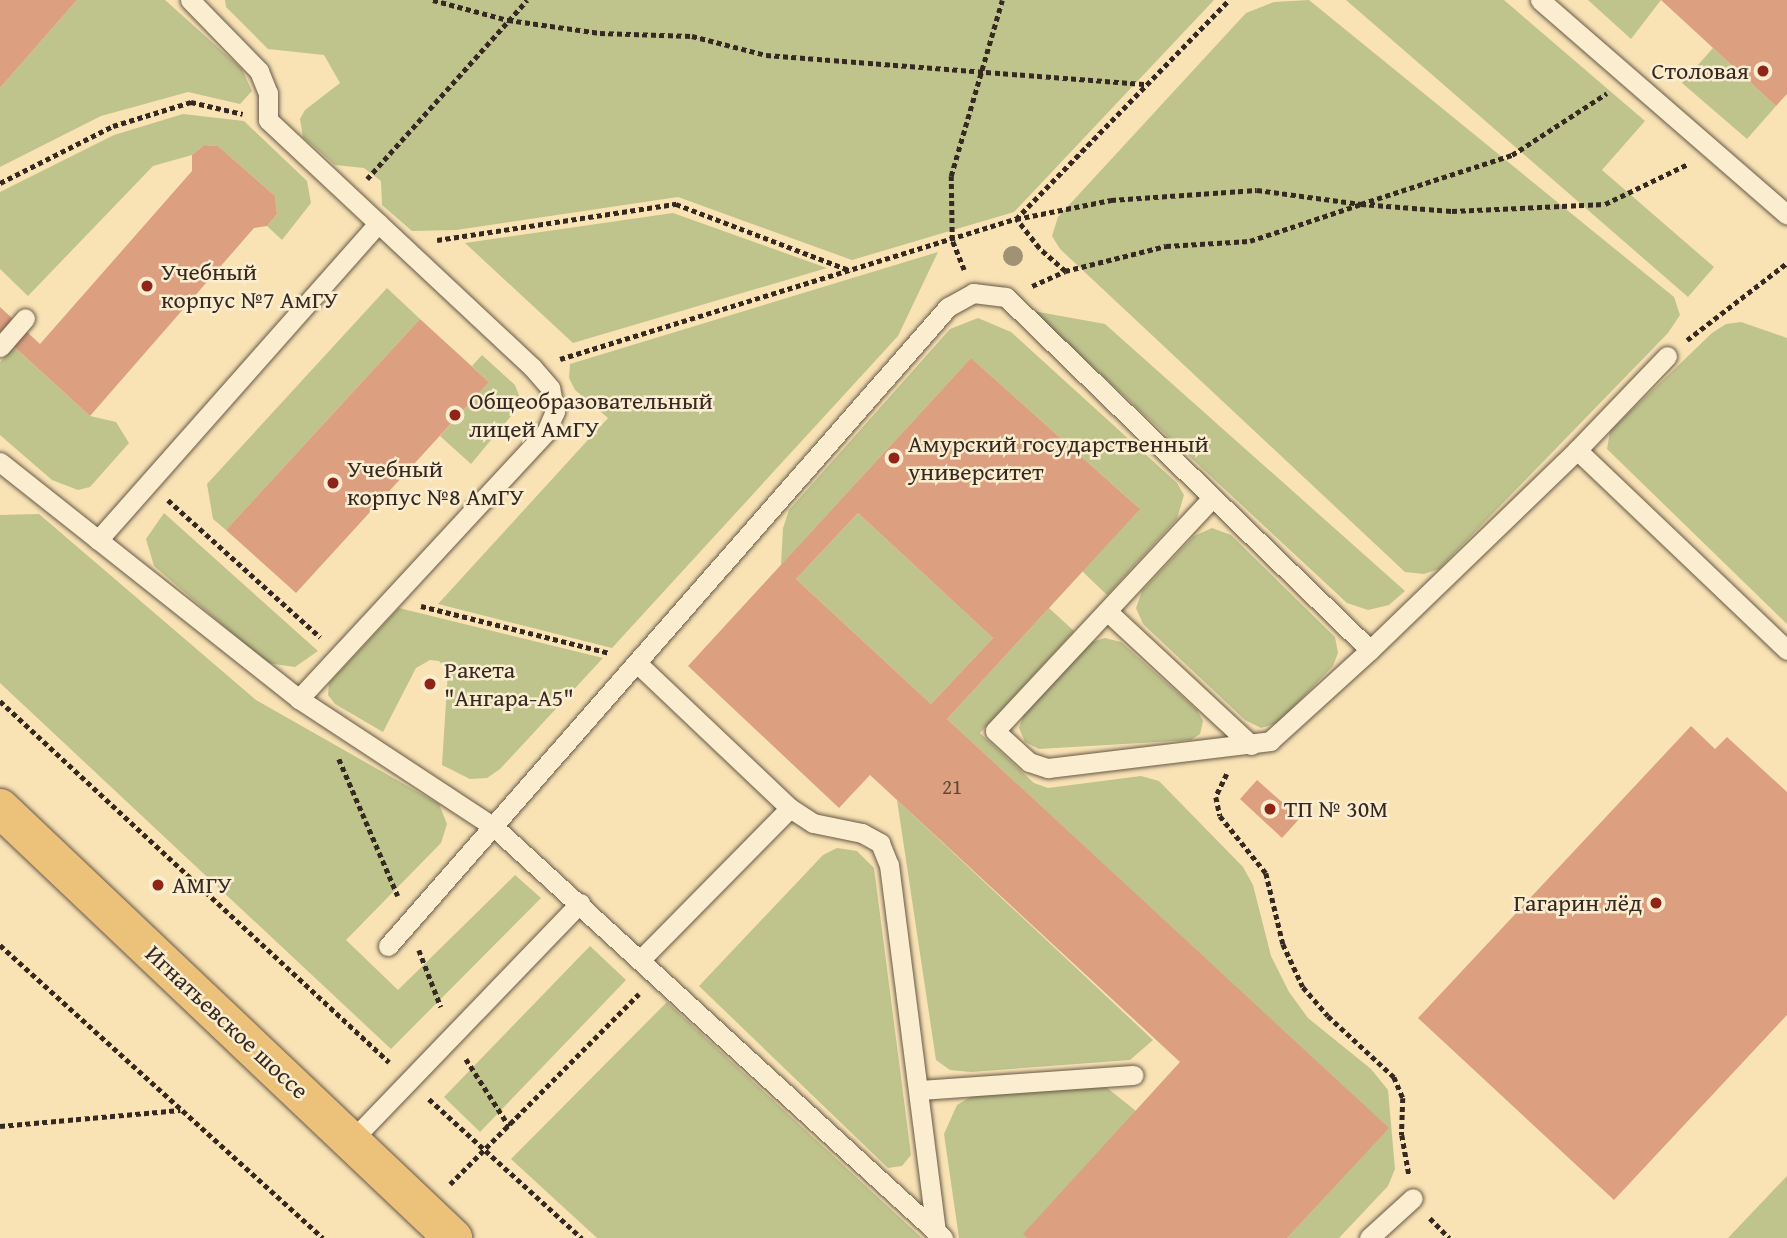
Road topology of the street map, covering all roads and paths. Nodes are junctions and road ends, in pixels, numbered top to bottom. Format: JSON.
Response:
{"nodes":[{"id":1,"x":190,"y":0,"type":"edge"},
{"id":2,"x":433,"y":0,"type":"edge"},
{"id":3,"x":527,"y":0,"type":"edge"},
{"id":4,"x":1002,"y":0,"type":"edge"},
{"id":5,"x":1229,"y":0,"type":"edge"},
{"id":6,"x":1540,"y":0,"type":"edge"},
{"id":7,"x":508,"y":20,"type":"junction"},
{"id":8,"x":984,"y":70,"type":"junction"},
{"id":9,"x":1630,"y":78,"type":"junction"},
{"id":10,"x":1147,"y":84,"type":"junction"},
{"id":11,"x":268,"y":120,"type":"junction"},
{"id":12,"x":1714,"y":152,"type":"junction"},
{"id":13,"x":0,"y":183,"type":"edge"},
{"id":14,"x":351,"y":198,"type":"junction"},
{"id":15,"x":1361,"y":204,"type":"junction"},
{"id":16,"x":1787,"y":215,"type":"edge"},
{"id":17,"x":1016,"y":219,"type":"junction"},
{"id":18,"x":378,"y":223,"type":"junction"},
{"id":19,"x":952,"y":240,"type":"junction"},
{"id":20,"x":401,"y":245,"type":"junction"},
{"id":21,"x":1787,"y":263,"type":"edge"},
{"id":22,"x":852,"y":271,"type":"junction"},
{"id":23,"x":1065,"y":271,"type":"junction"},
{"id":24,"x":973,"y":293,"type":"junction"},
{"id":25,"x":1006,"y":298,"type":"junction"},
{"id":26,"x":25,"y":318,"type":"dead end"},
{"id":27,"x":0,"y":347,"type":"edge"},
{"id":28,"x":1667,"y":356,"type":"joint"},
{"id":29,"x":532,"y":367,"type":"junction"},
{"id":30,"x":1577,"y":450,"type":"junction"},
{"id":31,"x":0,"y":462,"type":"edge"},
{"id":32,"x":149,"y":483,"type":"junction"},
{"id":33,"x":1212,"y":498,"type":"junction"},
{"id":34,"x":98,"y":540,"type":"junction"},
{"id":35,"x":390,"y":599,"type":"junction"},
{"id":36,"x":1107,"y":611,"type":"junction"},
{"id":37,"x":1370,"y":650,"type":"junction"},
{"id":38,"x":1787,"y":650,"type":"edge"},
{"id":39,"x":338,"y":653,"type":"junction"},
{"id":40,"x":637,"y":663,"type":"junction"},
{"id":41,"x":299,"y":699,"type":"junction"},
{"id":42,"x":0,"y":701,"type":"edge"},
{"id":43,"x":1251,"y":745,"type":"junction"},
{"id":44,"x":0,"y":808,"type":"edge"},
{"id":45,"x":790,"y":808,"type":"junction"},
{"id":46,"x":495,"y":827,"type":"junction"},
{"id":47,"x":580,"y":903,"type":"junction"},
{"id":48,"x":0,"y":945,"type":"edge"},
{"id":49,"x":388,"y":946,"type":"dead end"},
{"id":50,"x":642,"y":958,"type":"junction"},
{"id":51,"x":659,"y":974,"type":"junction"},
{"id":52,"x":1133,"y":1075,"type":"dead end"},
{"id":53,"x":410,"y":1082,"type":"junction"},
{"id":54,"x":919,"y":1090,"type":"junction"},
{"id":55,"x":181,"y":1110,"type":"junction"},
{"id":56,"x":0,"y":1126,"type":"edge"},
{"id":57,"x":352,"y":1140,"type":"junction"},
{"id":58,"x":485,"y":1150,"type":"junction"},
{"id":59,"x":1413,"y":1198,"type":"junction"},
{"id":60,"x":423,"y":1210,"type":"junction"},
{"id":61,"x":940,"y":1234,"type":"edge"},
{"id":62,"x":323,"y":1238,"type":"edge"},
{"id":63,"x":453,"y":1238,"type":"edge"},
{"id":64,"x":582,"y":1238,"type":"edge"},
{"id":65,"x":1369,"y":1238,"type":"edge"},
{"id":66,"x":1449,"y":1238,"type":"edge"}],
"edges":[{"from":1,"to":11,"type":"lane"},
{"from":2,"to":7,"type":"path"},
{"from":3,"to":7,"type":"path"},
{"from":4,"to":8,"type":"path"},
{"from":5,"to":10,"type":"path"},
{"from":6,"to":9,"type":"lane"},
{"from":7,"to":8,"type":"path"},
{"from":7,"to":14,"type":"path"},
{"from":8,"to":10,"type":"path"},
{"from":8,"to":19,"type":"path"},
{"from":9,"to":12,"type":"lane"},
{"from":9,"to":15,"type":"path"},
{"from":10,"to":17,"type":"path"},
{"from":11,"to":13,"type":"path"},
{"from":11,"to":14,"type":"lane"},
{"from":12,"to":15,"type":"path"},
{"from":12,"to":16,"type":"lane"},
{"from":14,"to":18,"type":"lane"},
{"from":15,"to":17,"type":"path"},
{"from":15,"to":23,"type":"path"},
{"from":17,"to":19,"type":"path"},
{"from":17,"to":23,"type":"path"},
{"from":18,"to":20,"type":"lane"},
{"from":18,"to":32,"type":"lane"},
{"from":19,"to":22,"type":"path"},
{"from":19,"to":24,"type":"path"},
{"from":20,"to":22,"type":"path"},
{"from":20,"to":29,"type":"lane"},
{"from":21,"to":28,"type":"path"},
{"from":22,"to":29,"type":"path"},
{"from":23,"to":25,"type":"path"},
{"from":24,"to":25,"type":"lane"},
{"from":24,"to":40,"type":"lane"},
{"from":25,"to":33,"type":"lane"},
{"from":26,"to":27,"type":"lane"},
{"from":28,"to":30,"type":"lane"},
{"from":29,"to":35,"type":"lane"},
{"from":30,"to":37,"type":"lane"},
{"from":30,"to":38,"type":"lane"},
{"from":31,"to":34,"type":"lane"},
{"from":32,"to":34,"type":"lane"},
{"from":32,"to":39,"type":"path"},
{"from":33,"to":36,"type":"lane"},
{"from":33,"to":37,"type":"lane"},
{"from":34,"to":41,"type":"lane"},
{"from":35,"to":39,"type":"lane"},
{"from":35,"to":40,"type":"path"},
{"from":36,"to":43,"type":"lane"},
{"from":36,"to":43,"type":"lane"},
{"from":37,"to":43,"type":"lane"},
{"from":39,"to":41,"type":"lane"},
{"from":40,"to":45,"type":"lane"},
{"from":40,"to":46,"type":"lane"},
{"from":41,"to":46,"type":"lane"},
{"from":42,"to":53,"type":"path"},
{"from":43,"to":59,"type":"path"},
{"from":44,"to":57,"type":"main road","name":"Игнатьевское шоссе"},
{"from":45,"to":50,"type":"lane"},
{"from":45,"to":54,"type":"lane"},
{"from":46,"to":47,"type":"lane"},
{"from":46,"to":49,"type":"lane"},
{"from":47,"to":50,"type":"lane"},
{"from":47,"to":53,"type":"lane"},
{"from":48,"to":55,"type":"path"},
{"from":50,"to":51,"type":"lane"},
{"from":51,"to":58,"type":"path"},
{"from":51,"to":61,"type":"lane"},
{"from":52,"to":54,"type":"lane"},
{"from":53,"to":57,"type":"lane"},
{"from":53,"to":58,"type":"path"},
{"from":54,"to":61,"type":"lane"},
{"from":55,"to":56,"type":"path"},
{"from":55,"to":62,"type":"path"},
{"from":57,"to":60,"type":"main road","name":"Игнатьевское шоссе"},
{"from":58,"to":60,"type":"path"},
{"from":58,"to":64,"type":"path"},
{"from":59,"to":65,"type":"lane"},
{"from":59,"to":66,"type":"path"},
{"from":60,"to":63,"type":"main road","name":"Игнатьевское шоссе"}]}
